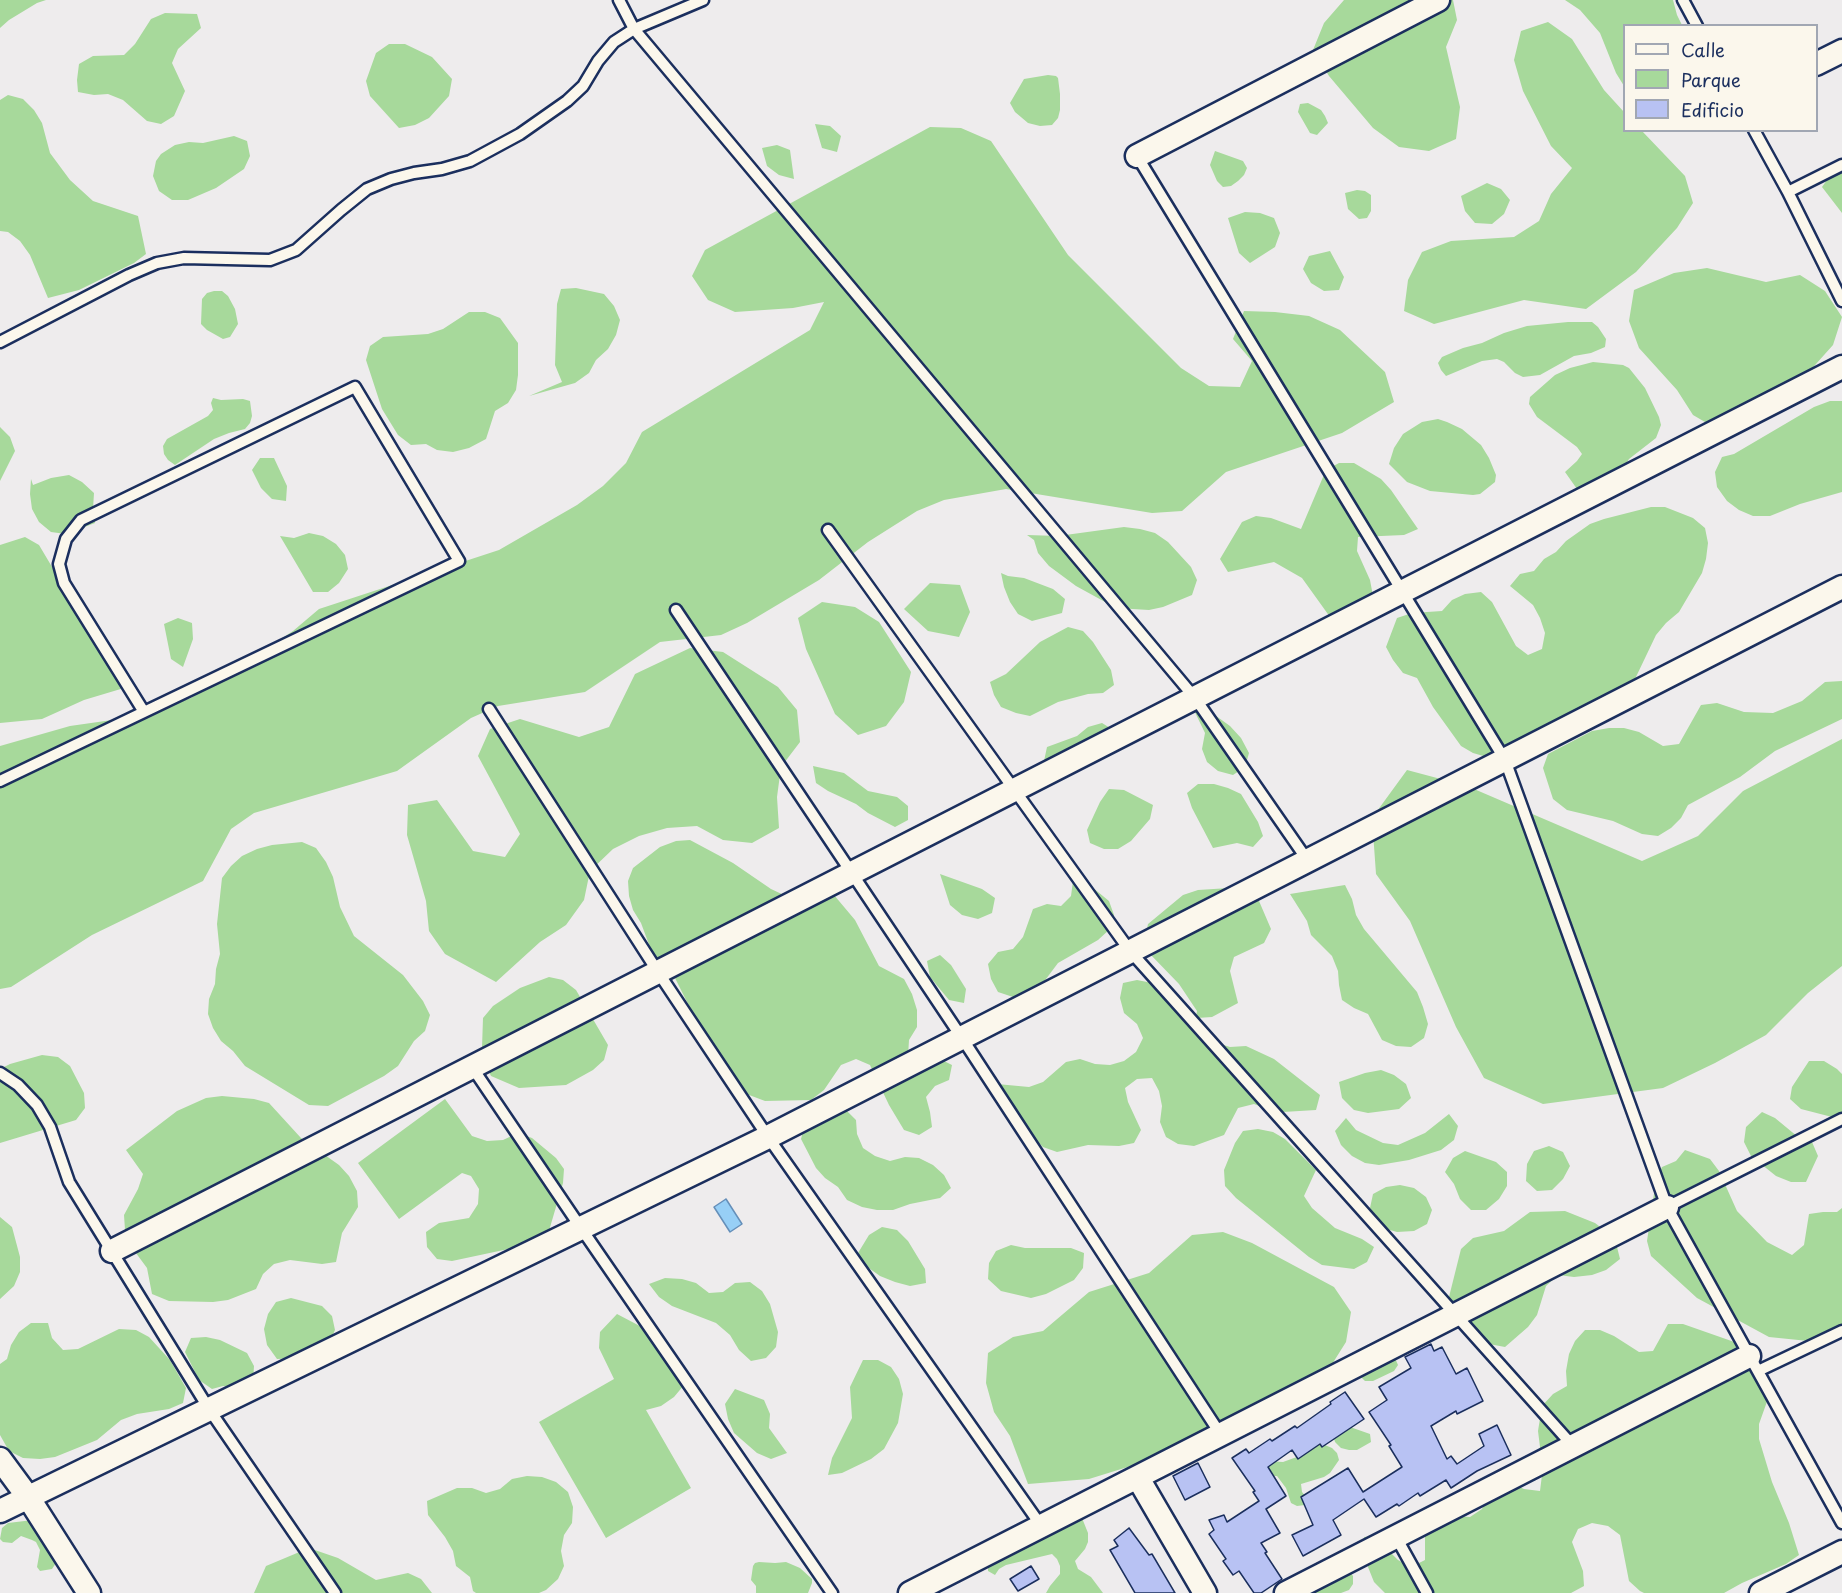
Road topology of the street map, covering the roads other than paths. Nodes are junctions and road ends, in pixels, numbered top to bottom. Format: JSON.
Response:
{"nodes":[{"id":1,"x":619,"y":0,"type":"edge"},
{"id":2,"x":703,"y":0,"type":"edge"},
{"id":3,"x":1438,"y":0,"type":"edge"},
{"id":4,"x":1683,"y":0,"type":"edge"},
{"id":5,"x":1696,"y":24,"type":"edge"},
{"id":6,"x":634,"y":29,"type":"junction"},
{"id":7,"x":1842,"y":51,"type":"edge"},
{"id":8,"x":1818,"y":63,"type":"edge"},
{"id":9,"x":1755,"y":132,"type":"edge"},
{"id":10,"x":1137,"y":156,"type":"joint"},
{"id":11,"x":1842,"y":165,"type":"edge"},
{"id":12,"x":1788,"y":192,"type":"junction"},
{"id":13,"x":1842,"y":301,"type":"edge"},
{"id":14,"x":0,"y":342,"type":"edge"},
{"id":15,"x":1842,"y":368,"type":"edge"},
{"id":16,"x":828,"y":530,"type":"dead end"},
{"id":17,"x":1842,"y":587,"type":"edge"},
{"id":18,"x":1402,"y":592,"type":"junction"},
{"id":19,"x":676,"y":610,"type":"dead end"},
{"id":20,"x":1195,"y":698,"type":"junction"},
{"id":21,"x":489,"y":709,"type":"dead end"},
{"id":22,"x":144,"y":712,"type":"junction"},
{"id":23,"x":1504,"y":760,"type":"junction"},
{"id":24,"x":0,"y":781,"type":"edge"},
{"id":25,"x":1014,"y":790,"type":"junction"},
{"id":26,"x":1308,"y":861,"type":"junction"},
{"id":27,"x":851,"y":874,"type":"junction"},
{"id":28,"x":1130,"y":951,"type":"junction"},
{"id":29,"x":658,"y":972,"type":"junction"},
{"id":30,"x":962,"y":1038,"type":"junction"},
{"id":31,"x":472,"y":1067,"type":"junction"},
{"id":32,"x":0,"y":1073,"type":"edge"},
{"id":33,"x":1842,"y":1119,"type":"edge"},
{"id":34,"x":768,"y":1137,"type":"junction"},
{"id":35,"x":1667,"y":1207,"type":"junction"},
{"id":36,"x":580,"y":1228,"type":"junction"},
{"id":37,"x":112,"y":1251,"type":"junction"},
{"id":38,"x":1456,"y":1315,"type":"junction"},
{"id":39,"x":1842,"y":1331,"type":"edge"},
{"id":40,"x":1754,"y":1364,"type":"junction"},
{"id":41,"x":209,"y":1409,"type":"junction"},
{"id":42,"x":1221,"y":1435,"type":"junction"},
{"id":43,"x":1573,"y":1446,"type":"junction"},
{"id":44,"x":0,"y":1459,"type":"edge"},
{"id":45,"x":1138,"y":1478,"type":"junction"},
{"id":46,"x":28,"y":1497,"type":"junction"},
{"id":47,"x":0,"y":1511,"type":"edge"},
{"id":48,"x":1842,"y":1523,"type":"edge"},
{"id":49,"x":1042,"y":1527,"type":"junction"},
{"id":50,"x":1396,"y":1537,"type":"junction"},
{"id":51,"x":1842,"y":1552,"type":"edge"},
{"id":52,"x":89,"y":1593,"type":"edge"},
{"id":53,"x":335,"y":1593,"type":"edge"},
{"id":54,"x":832,"y":1593,"type":"edge"},
{"id":55,"x":910,"y":1593,"type":"edge"},
{"id":56,"x":1205,"y":1593,"type":"edge"},
{"id":57,"x":1286,"y":1593,"type":"edge"},
{"id":58,"x":1427,"y":1593,"type":"edge"},
{"id":59,"x":1761,"y":1593,"type":"edge"}],
"edges":[{"from":1,"to":6,"type":"lane"},
{"from":2,"to":6,"type":"lane"},
{"from":3,"to":10,"type":"street"},
{"from":4,"to":5,"type":"lane"},
{"from":6,"to":14,"type":"lane"},
{"from":6,"to":20,"type":"lane"},
{"from":7,"to":8,"type":"street"},
{"from":9,"to":12,"type":"lane"},
{"from":10,"to":18,"type":"lane"},
{"from":11,"to":12,"type":"lane"},
{"from":12,"to":13,"type":"lane"},
{"from":15,"to":18,"type":"street"},
{"from":16,"to":25,"type":"lane"},
{"from":17,"to":23,"type":"street"},
{"from":18,"to":20,"type":"street"},
{"from":18,"to":23,"type":"lane"},
{"from":19,"to":27,"type":"lane"},
{"from":20,"to":25,"type":"street"},
{"from":20,"to":26,"type":"lane"},
{"from":21,"to":29,"type":"lane"},
{"from":22,"to":22,"type":"lane"},
{"from":22,"to":24,"type":"lane"},
{"from":23,"to":26,"type":"street"},
{"from":23,"to":35,"type":"lane"},
{"from":25,"to":27,"type":"street"},
{"from":25,"to":28,"type":"lane"},
{"from":26,"to":28,"type":"street"},
{"from":27,"to":29,"type":"street"},
{"from":27,"to":30,"type":"lane"},
{"from":28,"to":30,"type":"street"},
{"from":28,"to":38,"type":"lane"},
{"from":29,"to":31,"type":"street"},
{"from":29,"to":34,"type":"lane"},
{"from":30,"to":34,"type":"street"},
{"from":30,"to":42,"type":"lane"},
{"from":31,"to":36,"type":"lane"},
{"from":31,"to":37,"type":"street"},
{"from":32,"to":37,"type":"lane"},
{"from":33,"to":35,"type":"lane"},
{"from":34,"to":36,"type":"street"},
{"from":34,"to":49,"type":"lane"},
{"from":35,"to":38,"type":"street"},
{"from":35,"to":40,"type":"lane"},
{"from":36,"to":41,"type":"street"},
{"from":36,"to":54,"type":"lane"},
{"from":37,"to":41,"type":"lane"},
{"from":38,"to":42,"type":"street"},
{"from":38,"to":43,"type":"lane"},
{"from":39,"to":40,"type":"lane"},
{"from":40,"to":43,"type":"street"},
{"from":40,"to":48,"type":"lane"},
{"from":41,"to":46,"type":"street"},
{"from":41,"to":53,"type":"lane"},
{"from":42,"to":45,"type":"street"},
{"from":43,"to":50,"type":"street"},
{"from":44,"to":46,"type":"street"},
{"from":45,"to":49,"type":"street"},
{"from":45,"to":56,"type":"street"},
{"from":46,"to":47,"type":"street"},
{"from":46,"to":52,"type":"street"},
{"from":49,"to":55,"type":"street"},
{"from":50,"to":57,"type":"street"},
{"from":50,"to":58,"type":"lane"},
{"from":51,"to":59,"type":"street"}]}
